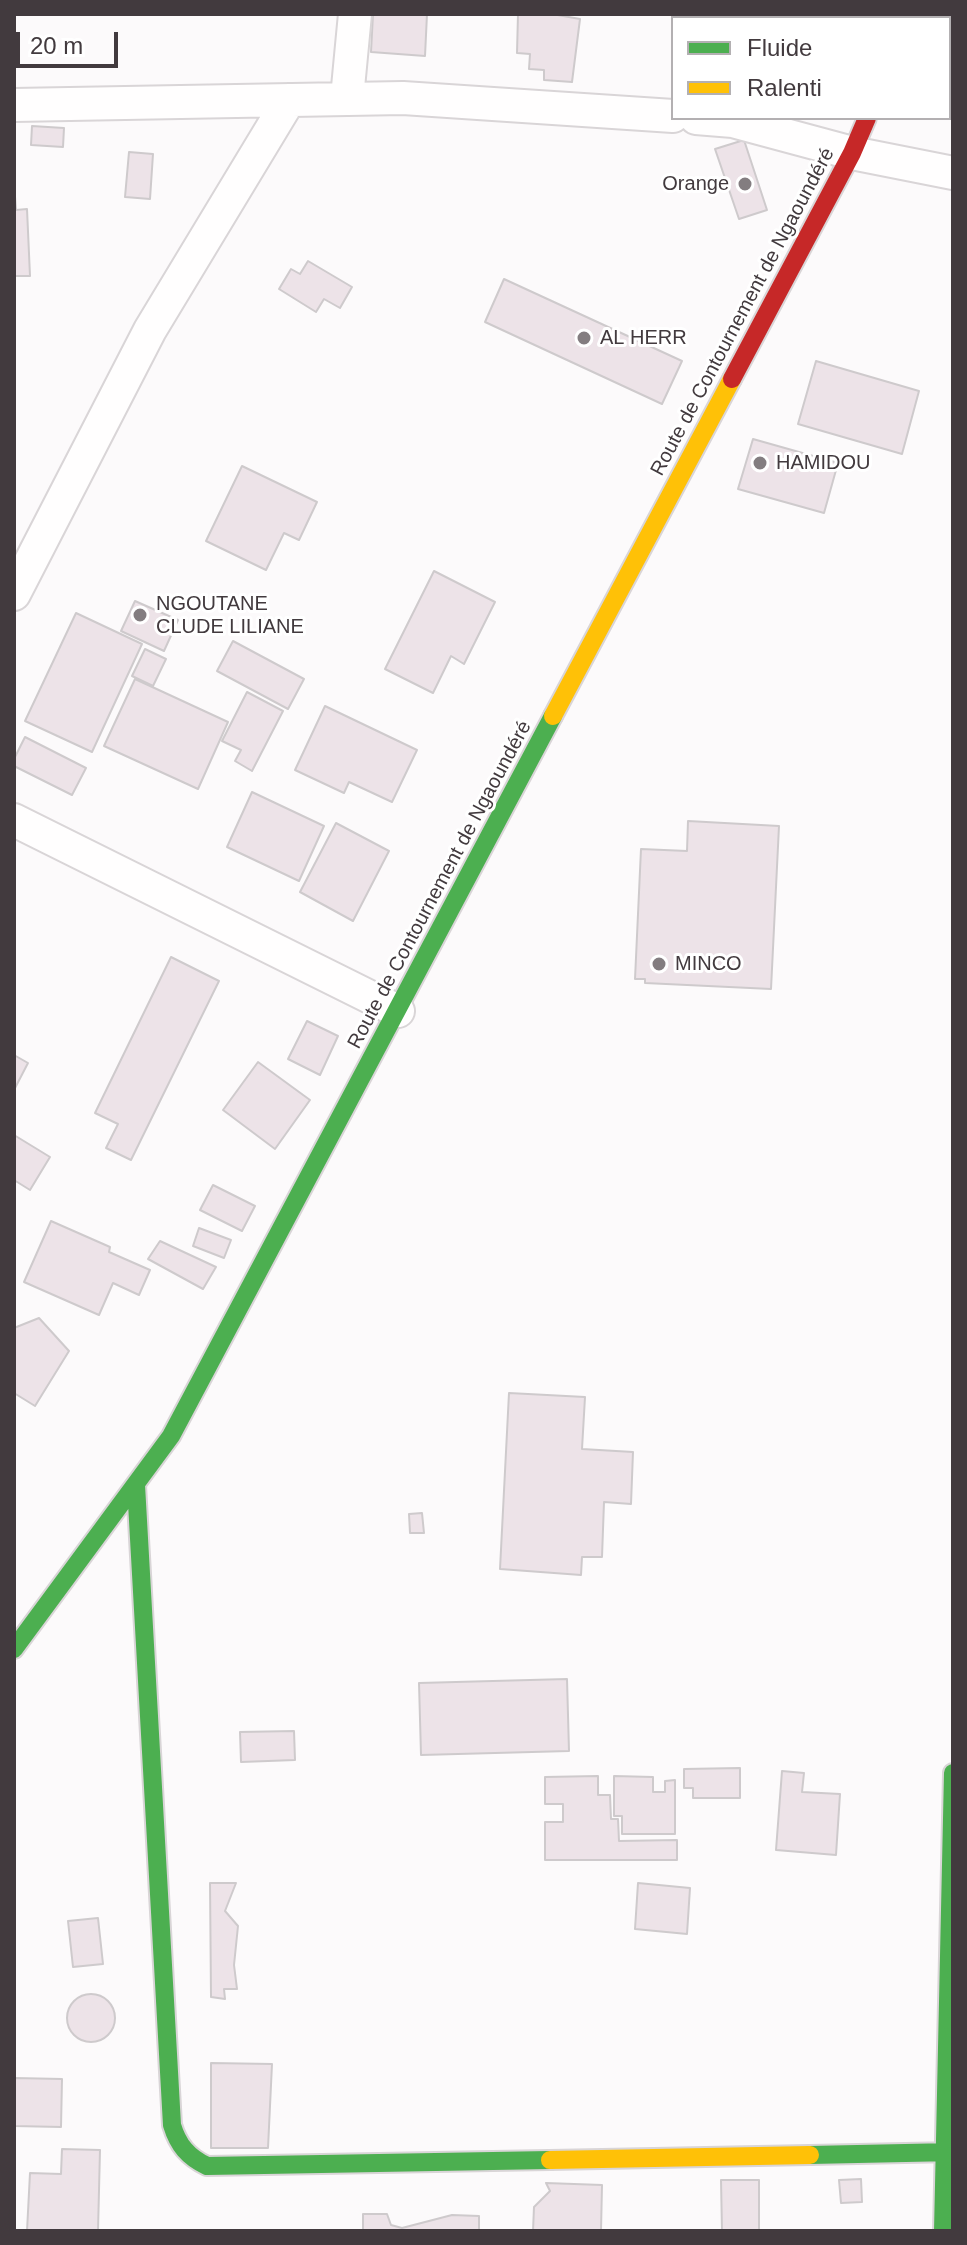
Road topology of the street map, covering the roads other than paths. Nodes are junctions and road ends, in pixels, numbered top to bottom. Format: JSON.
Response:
{"nodes":[{"id":1,"x":355,"y":14,"type":"edge"},
{"id":2,"x":347,"y":98,"type":"junction"},
{"id":3,"x":289,"y":100,"type":"junction"},
{"id":4,"x":14,"y":105,"type":"edge"},
{"id":5,"x":671,"y":116,"type":"edge"},
{"id":6,"x":721,"y":120,"type":"edge"},
{"id":7,"x":866,"y":120,"type":"edge"},
{"id":8,"x":852,"y":153,"type":"junction"},
{"id":9,"x":953,"y":173,"type":"edge"},
{"id":10,"x":14,"y":594,"type":"edge"},
{"id":11,"x":14,"y":820,"type":"edge"},
{"id":12,"x":398,"y":1011,"type":"junction"},
{"id":13,"x":136,"y":1485,"type":"junction"},
{"id":14,"x":14,"y":1649,"type":"edge"},
{"id":15,"x":953,"y":1773,"type":"edge"},
{"id":16,"x":949,"y":2152,"type":"edge"},
{"id":17,"x":943,"y":2231,"type":"edge"}],
"edges":[{"from":1,"to":2,"type":"street"},
{"from":2,"to":3,"type":"street"},
{"from":2,"to":5,"type":"street"},
{"from":3,"to":4,"type":"street"},
{"from":3,"to":10,"type":"street"},
{"from":6,"to":8,"type":"street"},
{"from":7,"to":8,"type":"street","name":"Route de Contournement de Ngaoundéré"},
{"from":8,"to":9,"type":"street"},
{"from":8,"to":12,"type":"street","name":"Route de Contournement de Ngaoundéré"},
{"from":11,"to":12,"type":"street"},
{"from":12,"to":13,"type":"street","name":"Route de Contournement de Ngaoundéré"},
{"from":13,"to":14,"type":"street","name":"Route de Contournement de Ngaoundéré"},
{"from":13,"to":16,"type":"street"},
{"from":15,"to":16,"type":"street"},
{"from":16,"to":17,"type":"street"}]}
